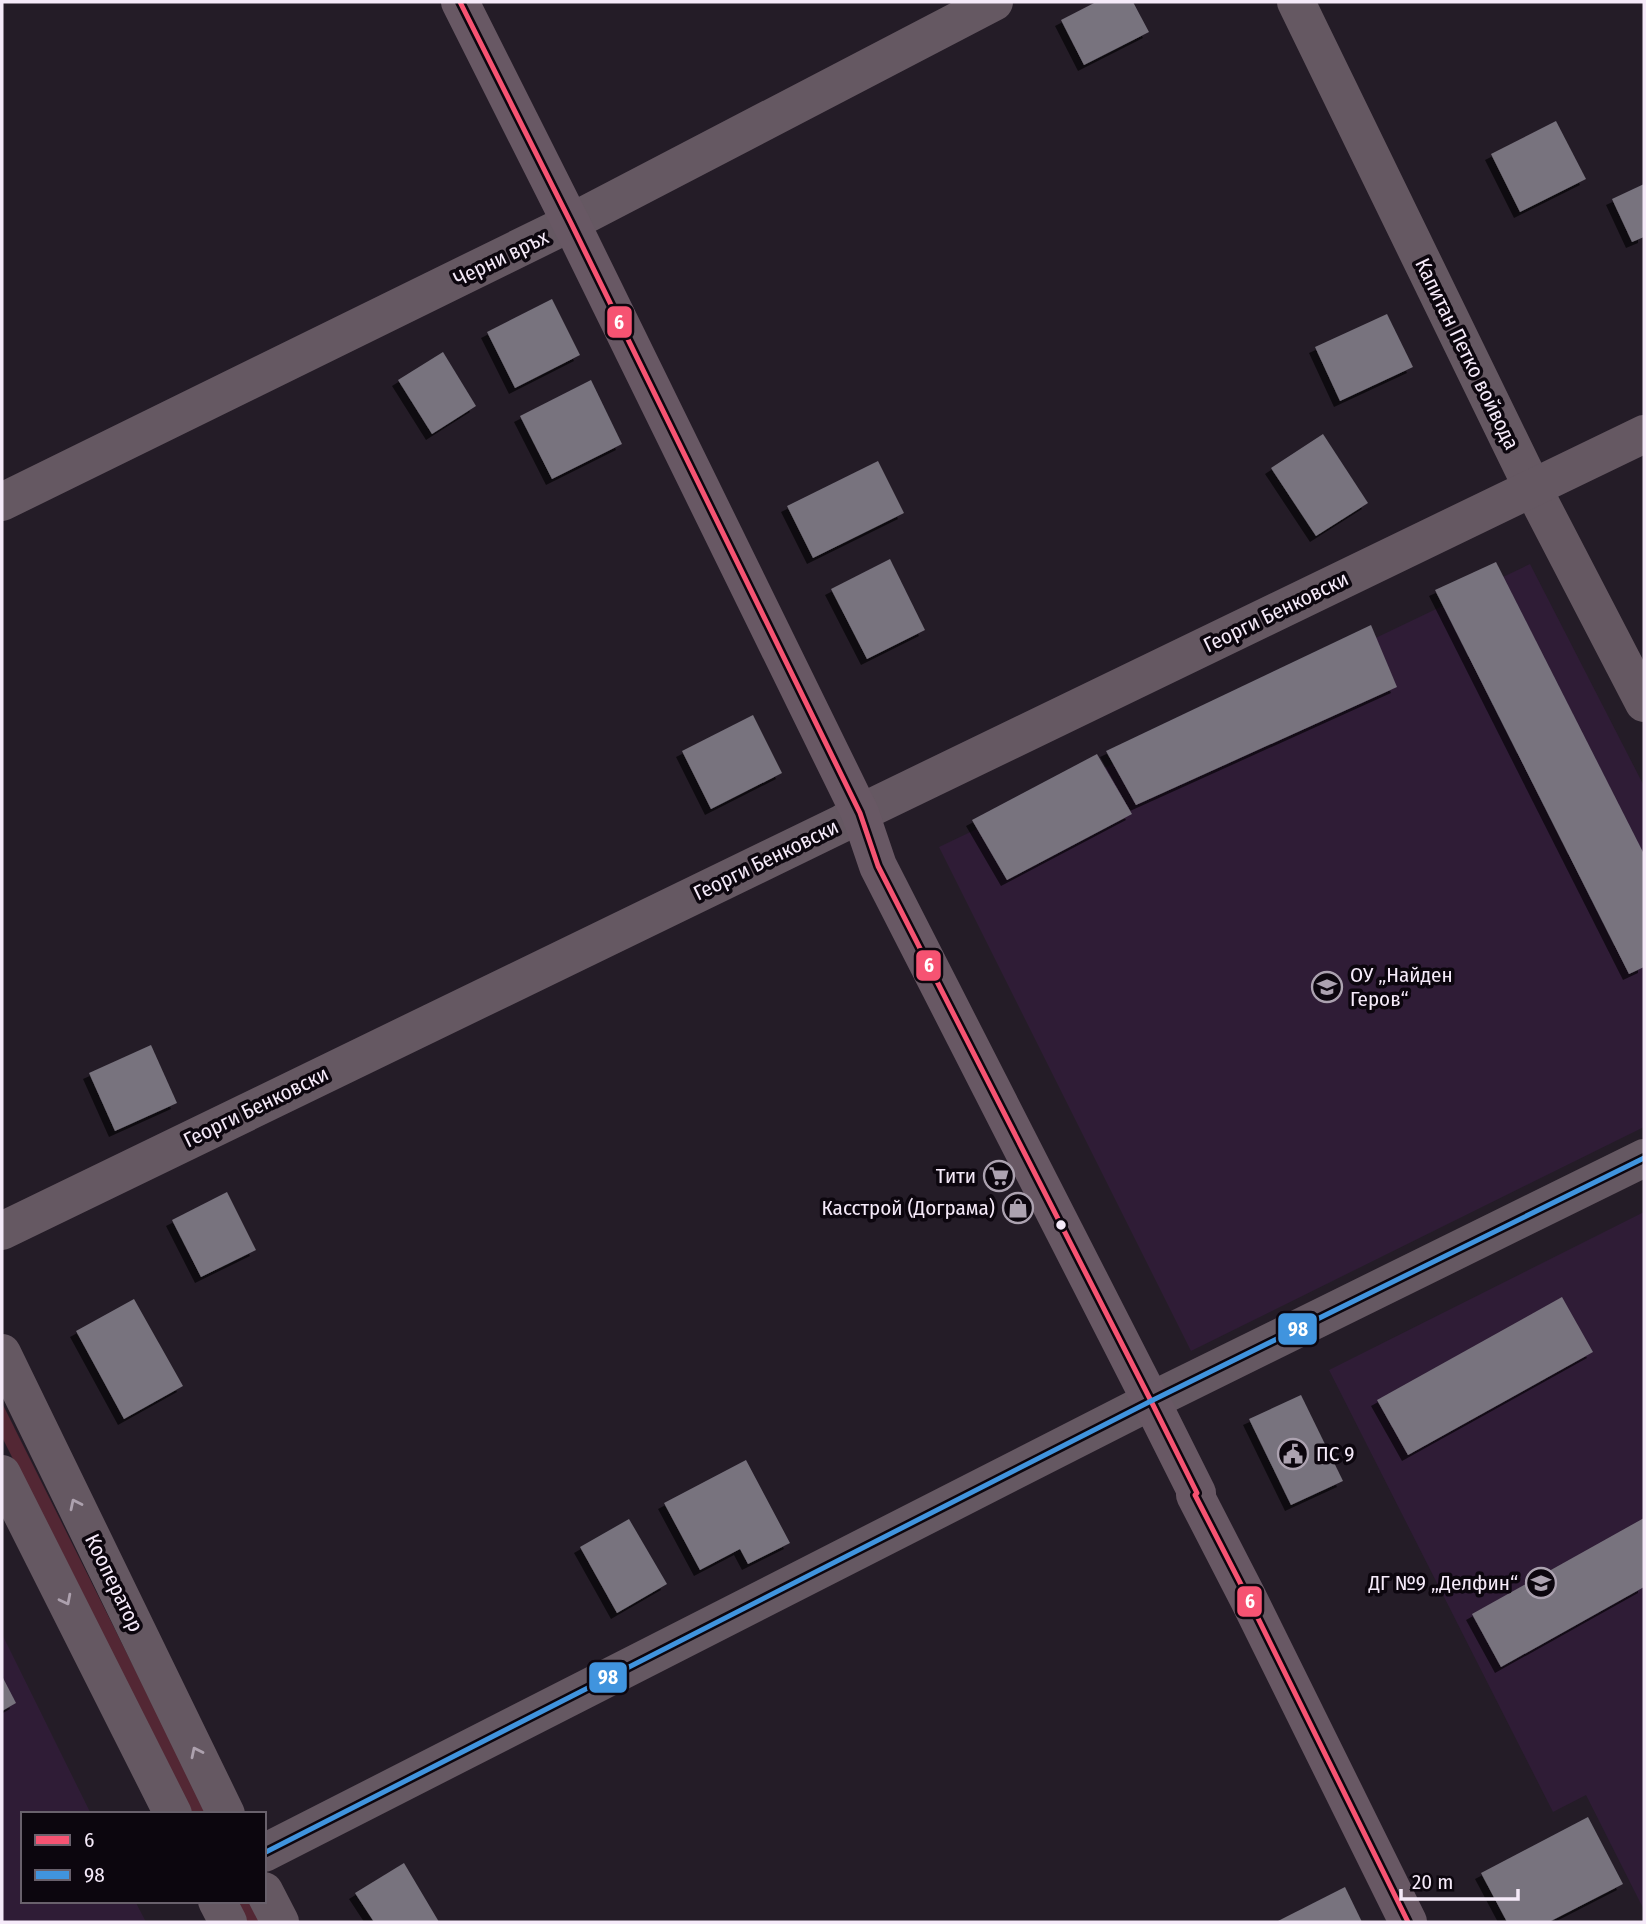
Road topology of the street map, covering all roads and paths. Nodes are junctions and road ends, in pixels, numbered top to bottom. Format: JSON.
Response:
{"nodes":[{"id":1,"x":460,"y":2,"type":"edge"},
{"id":2,"x":994,"y":2,"type":"edge"},
{"id":3,"x":1296,"y":2,"type":"edge"},
{"id":4,"x":571,"y":223,"type":"junction"},
{"id":5,"x":1644,"y":434,"type":"edge"},
{"id":6,"x":1533,"y":489,"type":"junction"},
{"id":7,"x":2,"y":502,"type":"edge"},
{"id":8,"x":1644,"y":703,"type":"edge"},
{"id":9,"x":860,"y":813,"type":"junction"},
{"id":10,"x":1644,"y":1158,"type":"edge"},
{"id":11,"x":2,"y":1231,"type":"edge"},
{"id":12,"x":2,"y":1353,"type":"edge"},
{"id":13,"x":1152,"y":1401,"type":"junction"},
{"id":14,"x":2,"y":1474,"type":"edge"},
{"id":15,"x":172,"y":1812,"type":"edge"},
{"id":16,"x":225,"y":1812,"type":"edge"},
{"id":17,"x":266,"y":1852,"type":"edge"},
{"id":18,"x":266,"y":1895,"type":"edge"},
{"id":19,"x":218,"y":1903,"type":"edge"},
{"id":20,"x":228,"y":1922,"type":"edge"},
{"id":21,"x":280,"y":1922,"type":"edge"},
{"id":22,"x":1408,"y":1922,"type":"edge"}],
"edges":[{"from":1,"to":4,"type":"main road"},
{"from":2,"to":4,"type":"street","name":"Черни връх"},
{"from":3,"to":6,"type":"street","name":"Капитан Петко войвода"},
{"from":4,"to":7,"type":"street","name":"Черни връх"},
{"from":4,"to":9,"type":"main road"},
{"from":5,"to":6,"type":"street","name":"Георги Бенковски"},
{"from":6,"to":8,"type":"street","name":"Капитан Петко войвода"},
{"from":6,"to":9,"type":"street","name":"Георги Бенковски"},
{"from":9,"to":11,"type":"street","name":"Георги Бенковски"},
{"from":9,"to":13,"type":"main road"},
{"from":10,"to":13,"type":"street"},
{"from":16,"to":12,"type":"street","name":"Кооператор","one_way":true},
{"from":13,"to":17,"type":"street"},
{"from":13,"to":22,"type":"main road"},
{"from":14,"to":15,"type":"street","one_way":true},
{"from":18,"to":21,"type":"street"},
{"from":19,"to":20,"type":"street"}]}
